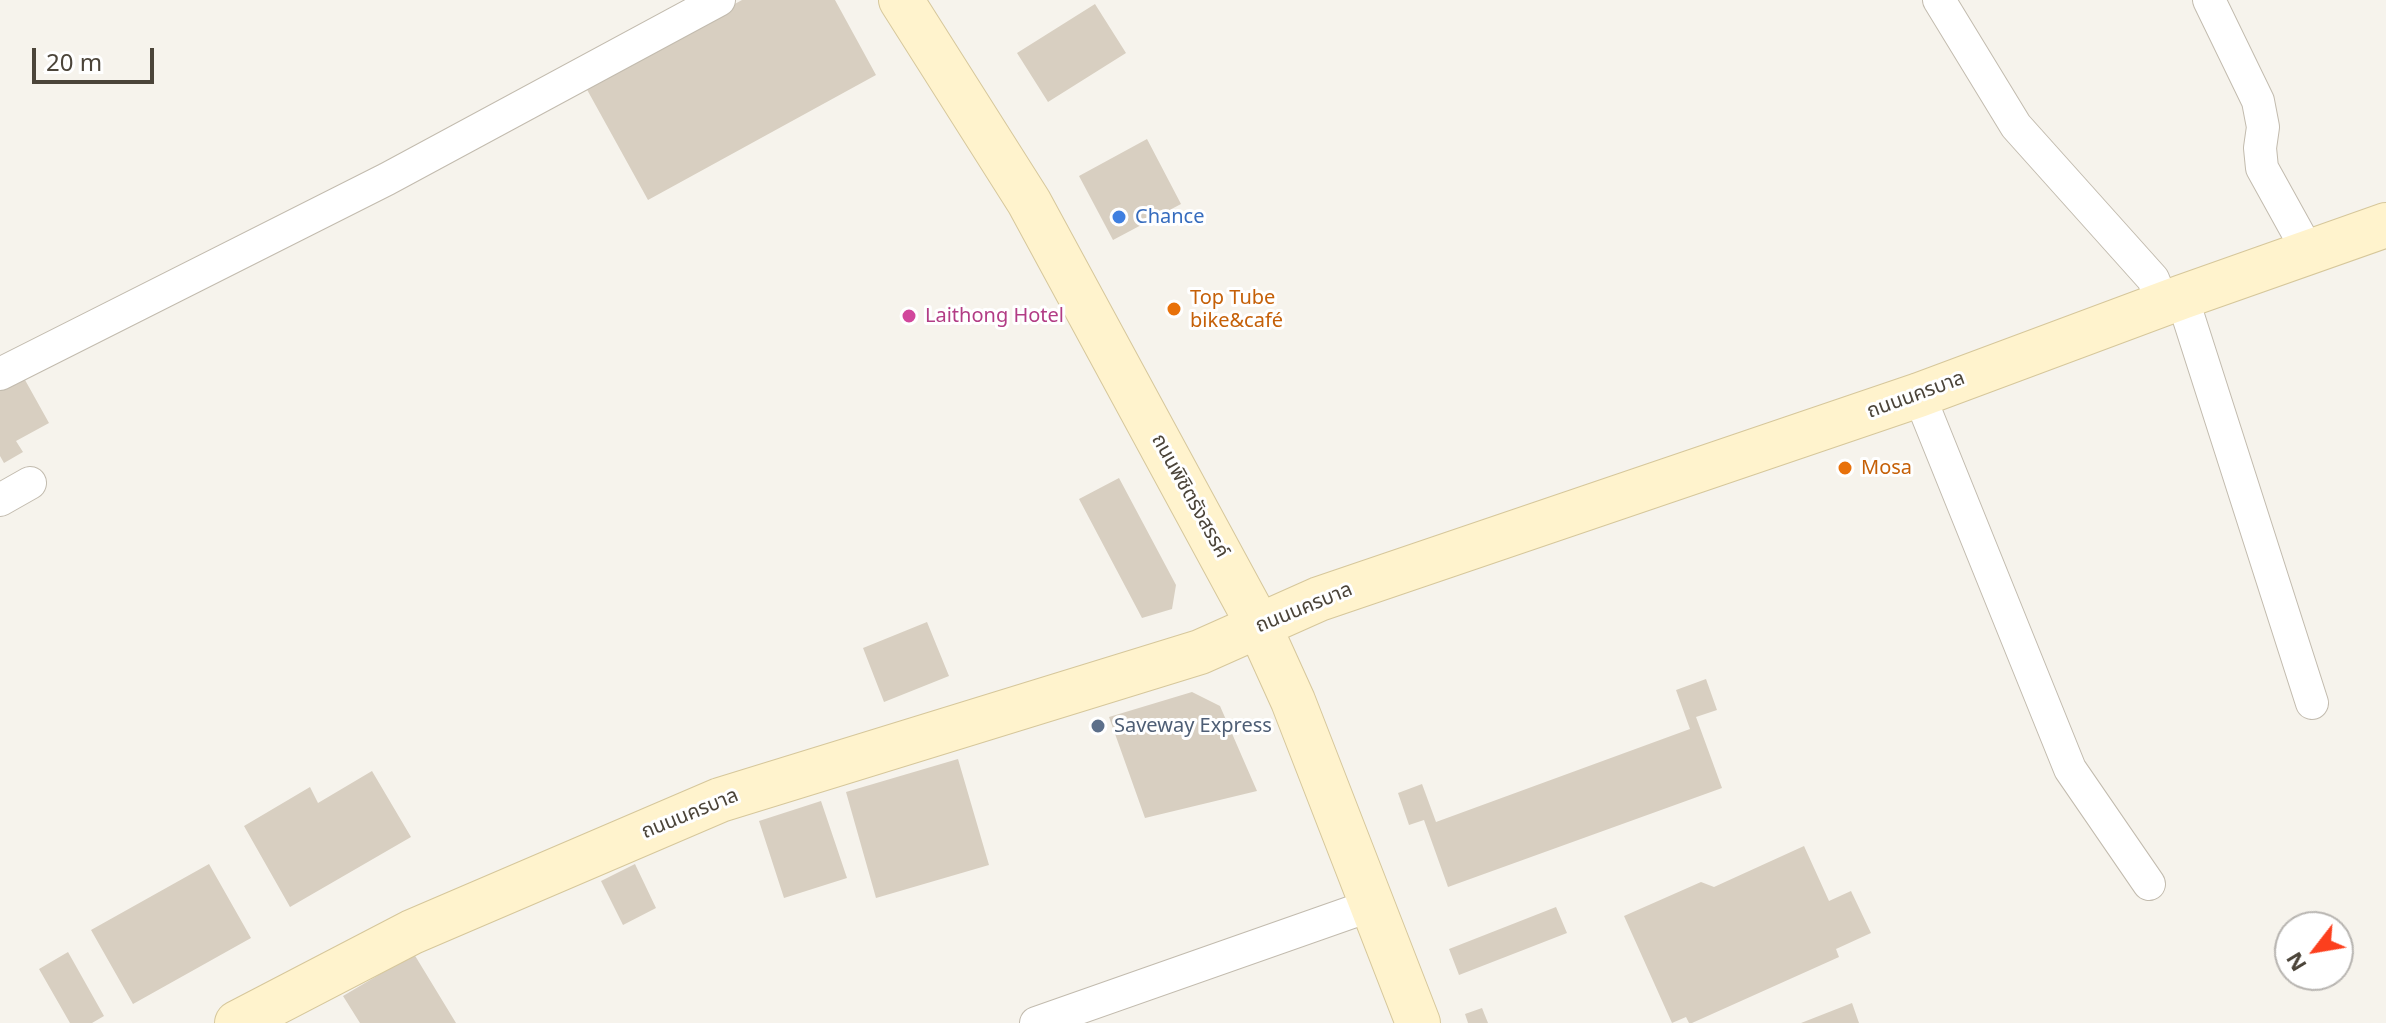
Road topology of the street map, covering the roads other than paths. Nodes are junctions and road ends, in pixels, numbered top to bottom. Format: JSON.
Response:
{"nodes":[{"id":1,"x":719,"y":0,"type":"edge"},
{"id":2,"x":901,"y":0,"type":"edge"},
{"id":3,"x":1939,"y":0,"type":"edge"},
{"id":4,"x":2209,"y":0,"type":"edge"},
{"id":5,"x":2386,"y":225,"type":"edge"},
{"id":6,"x":2309,"y":253,"type":"junction"},
{"id":7,"x":2172,"y":300,"type":"junction"},
{"id":8,"x":0,"y":374,"type":"edge"},
{"id":9,"x":1919,"y":395,"type":"junction"},
{"id":10,"x":30,"y":483,"type":"dead end"},
{"id":11,"x":0,"y":500,"type":"edge"},
{"id":12,"x":1259,"y":626,"type":"junction"},
{"id":13,"x":2312,"y":703,"type":"dead end"},
{"id":14,"x":2149,"y":884,"type":"dead end"},
{"id":15,"x":1372,"y":905,"type":"junction"},
{"id":16,"x":237,"y":1023,"type":"edge"},
{"id":17,"x":1036,"y":1023,"type":"edge"},
{"id":18,"x":1418,"y":1023,"type":"edge"}],
"edges":[{"from":1,"to":8,"type":"street"},
{"from":2,"to":12,"type":"street","name":"ถนนพิชิตรังสรรค์"},
{"from":3,"to":7,"type":"street"},
{"from":4,"to":6,"type":"street"},
{"from":5,"to":6,"type":"street","name":"ถนนนครบาล"},
{"from":6,"to":7,"type":"street","name":"ถนนนครบาล"},
{"from":7,"to":9,"type":"street","name":"ถนนนครบาล"},
{"from":7,"to":13,"type":"street"},
{"from":9,"to":12,"type":"street","name":"ถนนนครบาล"},
{"from":9,"to":14,"type":"street"},
{"from":10,"to":11,"type":"street"},
{"from":12,"to":15,"type":"street","name":"ถนนพิชิตรังสรรค์"},
{"from":12,"to":16,"type":"street","name":"ถนนนครบาล"},
{"from":15,"to":17,"type":"street"},
{"from":15,"to":18,"type":"street","name":"ถนนพิชิตรังสรรค์"}]}
